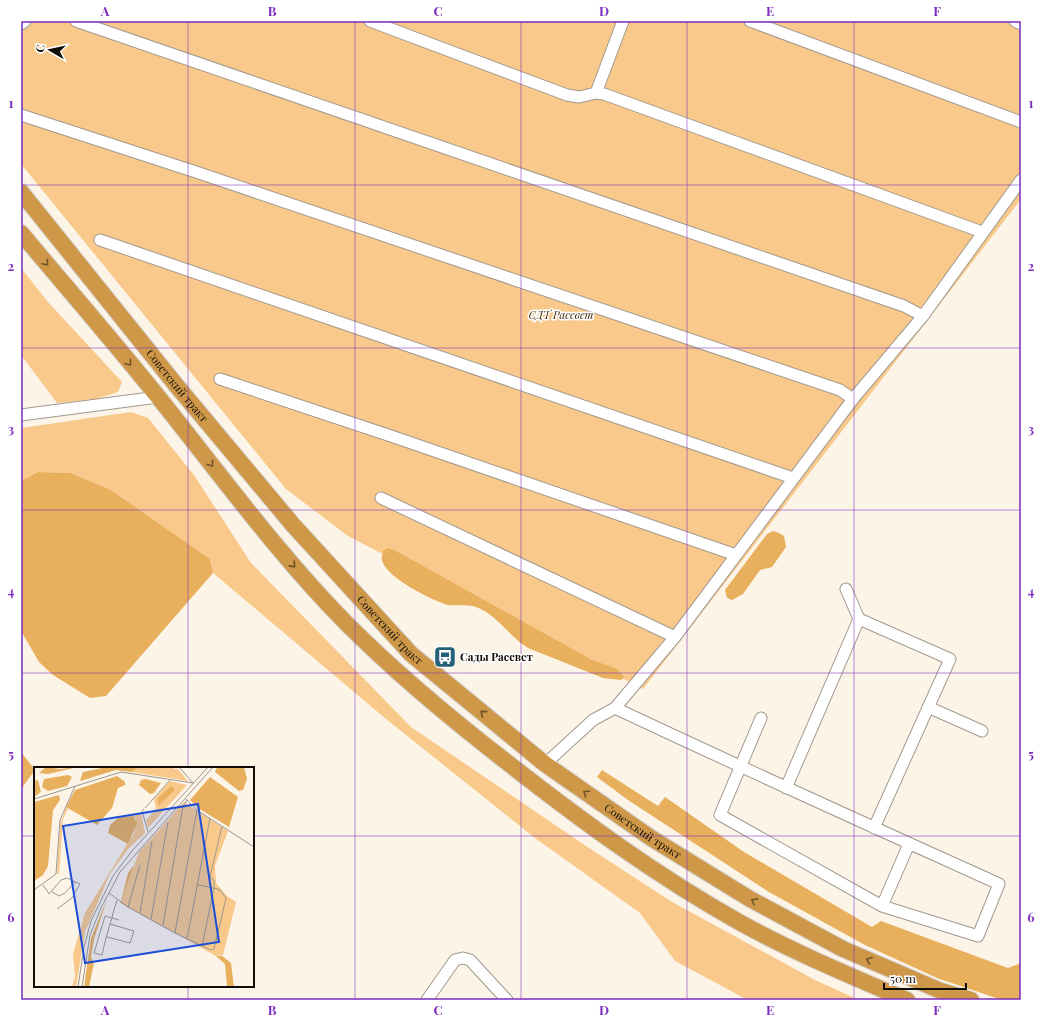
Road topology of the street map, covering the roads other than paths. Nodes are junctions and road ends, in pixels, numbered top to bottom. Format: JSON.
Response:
{"nodes":[{"id":1,"x":25,"y":21,"type":"edge"},
{"id":2,"x":76,"y":21,"type":"edge"},
{"id":3,"x":370,"y":21,"type":"edge"},
{"id":4,"x":623,"y":21,"type":"edge"},
{"id":5,"x":750,"y":21,"type":"edge"},
{"id":6,"x":1014,"y":21,"type":"edge"},
{"id":7,"x":21,"y":24,"type":"edge"},
{"id":8,"x":1021,"y":24,"type":"edge"},
{"id":9,"x":596,"y":93,"type":"junction"},
{"id":10,"x":21,"y":115,"type":"edge"},
{"id":11,"x":1021,"y":122,"type":"edge"},
{"id":12,"x":1021,"y":180,"type":"edge"},
{"id":13,"x":21,"y":192,"type":"edge"},
{"id":14,"x":982,"y":232,"type":"junction"},
{"id":15,"x":21,"y":233,"type":"edge"},
{"id":16,"x":100,"y":240,"type":"dead end"},
{"id":17,"x":923,"y":316,"type":"junction"},
{"id":18,"x":220,"y":379,"type":"dead end"},
{"id":19,"x":158,"y":397,"type":"junction"},
{"id":20,"x":854,"y":399,"type":"junction"},
{"id":21,"x":21,"y":415,"type":"edge"},
{"id":22,"x":794,"y":478,"type":"junction"},
{"id":23,"x":381,"y":498,"type":"dead end"},
{"id":24,"x":736,"y":555,"type":"junction"},
{"id":25,"x":846,"y":589,"type":"dead end"},
{"id":26,"x":859,"y":619,"type":"junction"},
{"id":27,"x":675,"y":637,"type":"junction"},
{"id":28,"x":928,"y":707,"type":"junction"},
{"id":29,"x":615,"y":708,"type":"junction"},
{"id":30,"x":761,"y":718,"type":"dead end"},
{"id":31,"x":982,"y":731,"type":"dead end"},
{"id":32,"x":544,"y":764,"type":"junction"},
{"id":33,"x":741,"y":767,"type":"junction"},
{"id":34,"x":786,"y":788,"type":"junction"},
{"id":35,"x":874,"y":828,"type":"junction"},
{"id":36,"x":909,"y":844,"type":"junction"},
{"id":37,"x":882,"y":906,"type":"junction"},
{"id":38,"x":428,"y":1000,"type":"edge"},
{"id":39,"x":507,"y":1000,"type":"edge"},
{"id":40,"x":907,"y":1000,"type":"edge"},
{"id":41,"x":971,"y":1000,"type":"edge"}],
"edges":[{"from":1,"to":7,"type":"lane"},
{"from":2,"to":17,"type":"lane"},
{"from":3,"to":9,"type":"lane"},
{"from":4,"to":9,"type":"lane"},
{"from":5,"to":11,"type":"lane"},
{"from":6,"to":8,"type":"lane"},
{"from":9,"to":14,"type":"lane"},
{"from":10,"to":20,"type":"lane"},
{"from":12,"to":14,"type":"lane"},
{"from":32,"to":13,"type":"highway","name":"Советский тракт","one_way":true},
{"from":14,"to":17,"type":"lane"},
{"from":15,"to":19,"type":"highway","name":"Советский тракт","one_way":true},
{"from":16,"to":22,"type":"lane"},
{"from":17,"to":20,"type":"lane"},
{"from":18,"to":24,"type":"lane"},
{"from":19,"to":21,"type":"lane"},
{"from":19,"to":40,"type":"highway","name":"Советский тракт","one_way":true},
{"from":20,"to":22,"type":"lane"},
{"from":22,"to":24,"type":"lane"},
{"from":23,"to":27,"type":"lane"},
{"from":24,"to":27,"type":"lane"},
{"from":25,"to":26,"type":"lane"},
{"from":26,"to":28,"type":"lane"},
{"from":26,"to":34,"type":"lane"},
{"from":27,"to":29,"type":"lane"},
{"from":28,"to":31,"type":"lane"},
{"from":28,"to":35,"type":"lane"},
{"from":29,"to":32,"type":"lane"},
{"from":29,"to":33,"type":"lane"},
{"from":30,"to":33,"type":"lane"},
{"from":41,"to":32,"type":"highway","name":"Советский тракт","one_way":true},
{"from":33,"to":34,"type":"lane"},
{"from":33,"to":37,"type":"lane"},
{"from":34,"to":35,"type":"lane"},
{"from":35,"to":36,"type":"lane"},
{"from":36,"to":37,"type":"lane"},
{"from":36,"to":37,"type":"lane"},
{"from":38,"to":39,"type":"lane"}]}
